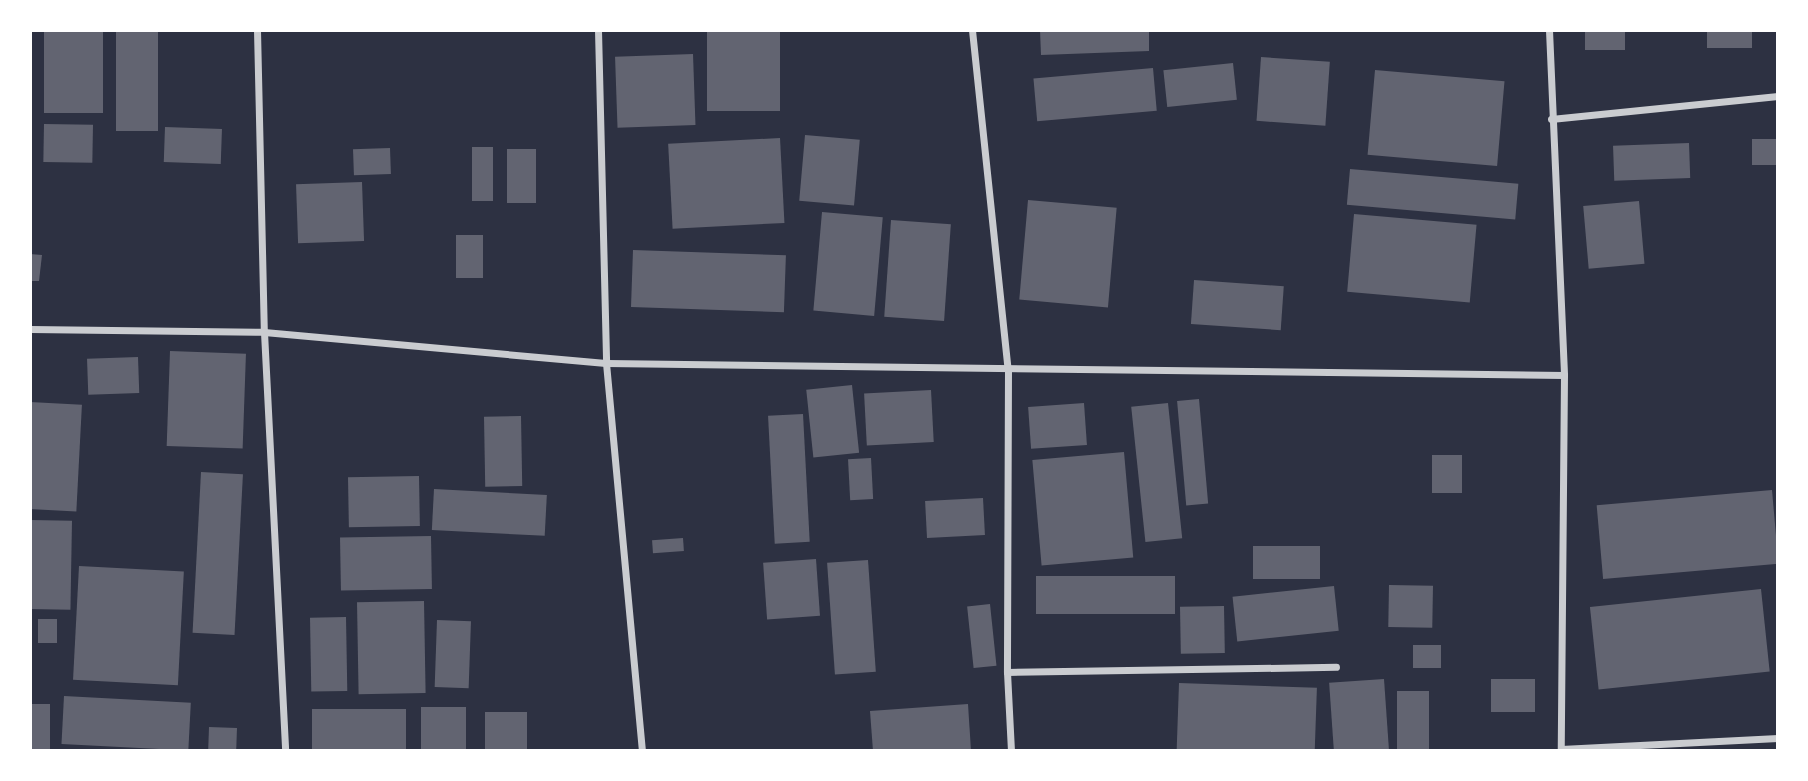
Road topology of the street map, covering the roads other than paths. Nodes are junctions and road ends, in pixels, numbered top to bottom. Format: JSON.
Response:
{"nodes":[{"id":1,"x":257,"y":30,"type":"edge"},
{"id":2,"x":598,"y":30,"type":"edge"},
{"id":3,"x":972,"y":30,"type":"edge"},
{"id":4,"x":1549,"y":30,"type":"edge"},
{"id":5,"x":1778,"y":96,"type":"edge"},
{"id":6,"x":1551,"y":119,"type":"junction"},
{"id":7,"x":30,"y":329,"type":"edge"},
{"id":8,"x":264,"y":332,"type":"junction"},
{"id":9,"x":606,"y":363,"type":"junction"},
{"id":10,"x":1008,"y":370,"type":"junction"},
{"id":11,"x":1564,"y":375,"type":"junction"},
{"id":12,"x":1336,"y":667,"type":"dead end"},
{"id":13,"x":1007,"y":672,"type":"junction"},
{"id":14,"x":1778,"y":738,"type":"edge"},
{"id":15,"x":1561,"y":750,"type":"edge"},
{"id":16,"x":285,"y":751,"type":"edge"},
{"id":17,"x":642,"y":751,"type":"edge"},
{"id":18,"x":1011,"y":751,"type":"edge"}],
"edges":[{"from":1,"to":8,"type":"street"},
{"from":2,"to":9,"type":"street"},
{"from":3,"to":10,"type":"street"},
{"from":4,"to":6,"type":"street"},
{"from":5,"to":6,"type":"street"},
{"from":6,"to":11,"type":"street"},
{"from":7,"to":8,"type":"street"},
{"from":8,"to":9,"type":"street"},
{"from":8,"to":16,"type":"street"},
{"from":9,"to":10,"type":"street"},
{"from":9,"to":17,"type":"street"},
{"from":10,"to":11,"type":"street"},
{"from":10,"to":13,"type":"street"},
{"from":11,"to":15,"type":"street"},
{"from":12,"to":13,"type":"street"},
{"from":13,"to":18,"type":"street"},
{"from":14,"to":15,"type":"street"}]}
